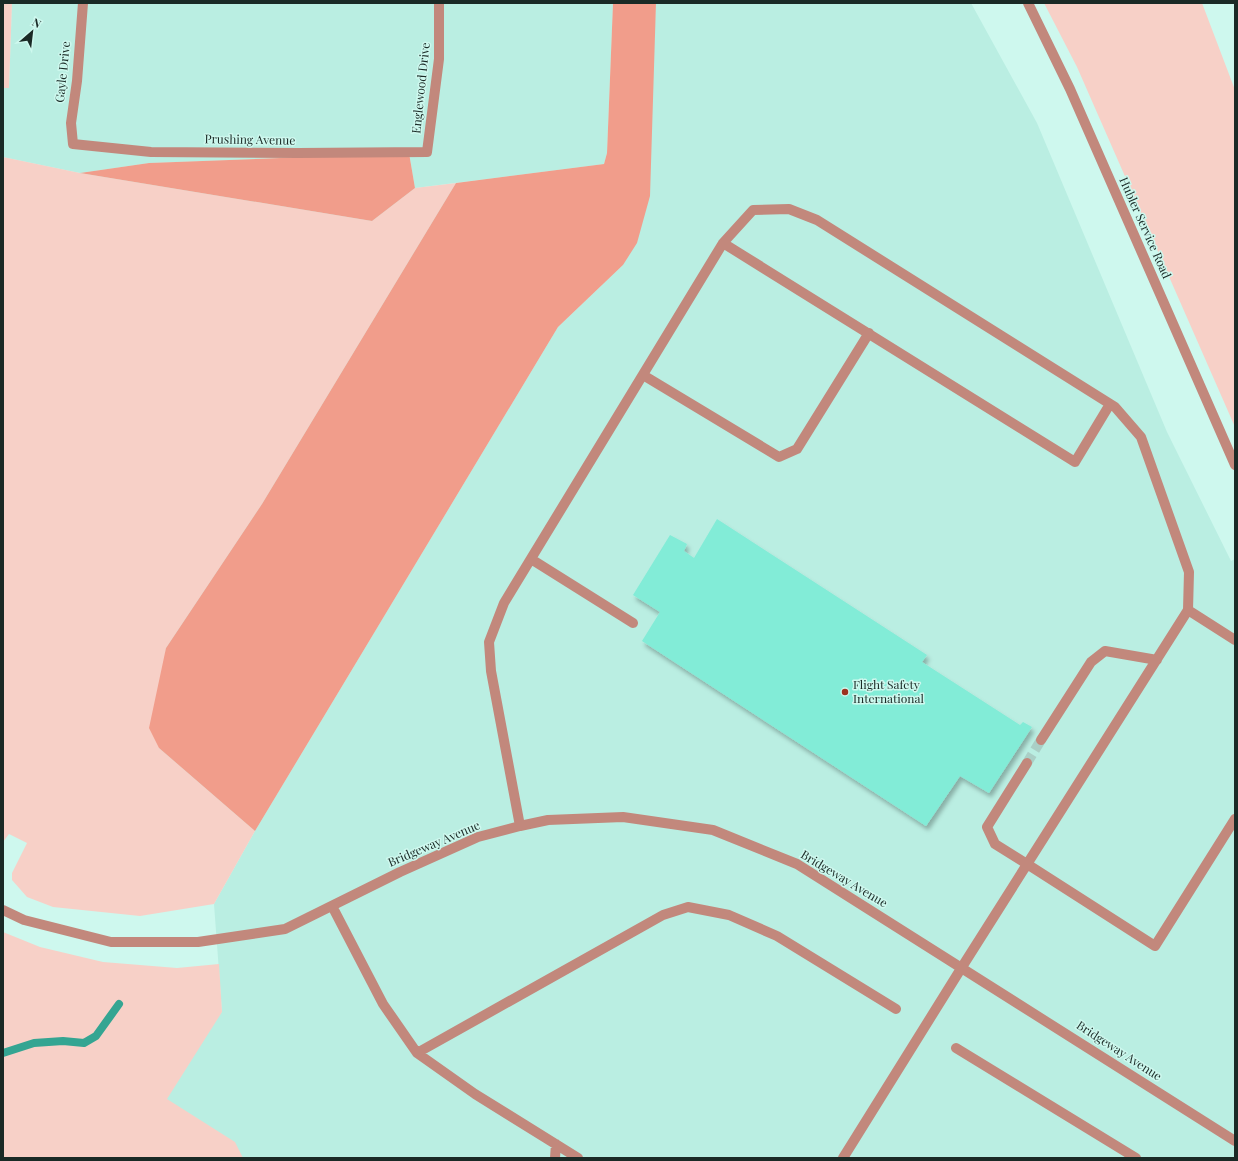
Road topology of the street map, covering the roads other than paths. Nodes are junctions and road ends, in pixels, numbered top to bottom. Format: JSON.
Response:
{"nodes":[{"id":1,"x":83,"y":3,"type":"edge"},
{"id":2,"x":439,"y":3,"type":"edge"},
{"id":3,"x":1028,"y":3,"type":"edge"},
{"id":4,"x":73,"y":144,"type":"joint"},
{"id":5,"x":427,"y":152,"type":"joint"},
{"id":6,"x":722,"y":243,"type":"junction"},
{"id":7,"x":869,"y":333,"type":"junction"},
{"id":8,"x":643,"y":375,"type":"junction"},
{"id":9,"x":1110,"y":404,"type":"junction"},
{"id":10,"x":1235,"y":465,"type":"edge"},
{"id":11,"x":531,"y":559,"type":"junction"},
{"id":12,"x":1188,"y":610,"type":"junction"},
{"id":13,"x":633,"y":622,"type":"dead end"},
{"id":14,"x":1235,"y":640,"type":"edge"},
{"id":15,"x":1157,"y":660,"type":"junction"},
{"id":16,"x":1041,"y":740,"type":"tunnel mouth"},
{"id":17,"x":1027,"y":763,"type":"tunnel mouth"},
{"id":18,"x":1235,"y":819,"type":"edge"},
{"id":19,"x":520,"y":826,"type":"junction"},
{"id":20,"x":1027,"y":864,"type":"junction"},
{"id":21,"x":332,"y":906,"type":"junction"},
{"id":22,"x":3,"y":910,"type":"edge"},
{"id":23,"x":962,"y":967,"type":"junction"},
{"id":24,"x":896,"y":1009,"type":"dead end"},
{"id":25,"x":956,"y":1048,"type":"dead end"},
{"id":26,"x":417,"y":1053,"type":"junction"},
{"id":27,"x":1235,"y":1141,"type":"edge"},
{"id":28,"x":556,"y":1144,"type":"junction"},
{"id":29,"x":555,"y":1158,"type":"edge"},
{"id":30,"x":578,"y":1158,"type":"edge"},
{"id":31,"x":843,"y":1158,"type":"edge"},
{"id":32,"x":1136,"y":1158,"type":"edge"}],
"edges":[{"from":1,"to":4,"type":"street","name":"Gayle Drive"},
{"from":2,"to":5,"type":"street","name":"Englewood Drive"},
{"from":3,"to":10,"type":"street","name":"Hubler Service Road"},
{"from":4,"to":5,"type":"street","name":"Prushing Avenue"},
{"from":6,"to":7,"type":"street"},
{"from":6,"to":8,"type":"street"},
{"from":6,"to":9,"type":"street"},
{"from":7,"to":8,"type":"street"},
{"from":7,"to":9,"type":"street"},
{"from":8,"to":11,"type":"street"},
{"from":9,"to":12,"type":"street"},
{"from":11,"to":13,"type":"street"},
{"from":11,"to":19,"type":"street"},
{"from":12,"to":14,"type":"street"},
{"from":12,"to":15,"type":"street"},
{"from":15,"to":16,"type":"street"},
{"from":15,"to":20,"type":"street"},
{"from":17,"to":20,"type":"street"},
{"from":18,"to":20,"type":"street"},
{"from":19,"to":21,"type":"street","name":"Bridgeway Avenue"},
{"from":19,"to":23,"type":"street","name":"Bridgeway Avenue"},
{"from":20,"to":23,"type":"street"},
{"from":21,"to":22,"type":"street","name":"Bridgeway Avenue"},
{"from":21,"to":26,"type":"street"},
{"from":23,"to":27,"type":"street","name":"Bridgeway Avenue"},
{"from":23,"to":31,"type":"street"},
{"from":24,"to":26,"type":"street"},
{"from":25,"to":32,"type":"street"},
{"from":26,"to":28,"type":"street"},
{"from":28,"to":29,"type":"street"},
{"from":28,"to":30,"type":"street"}]}
